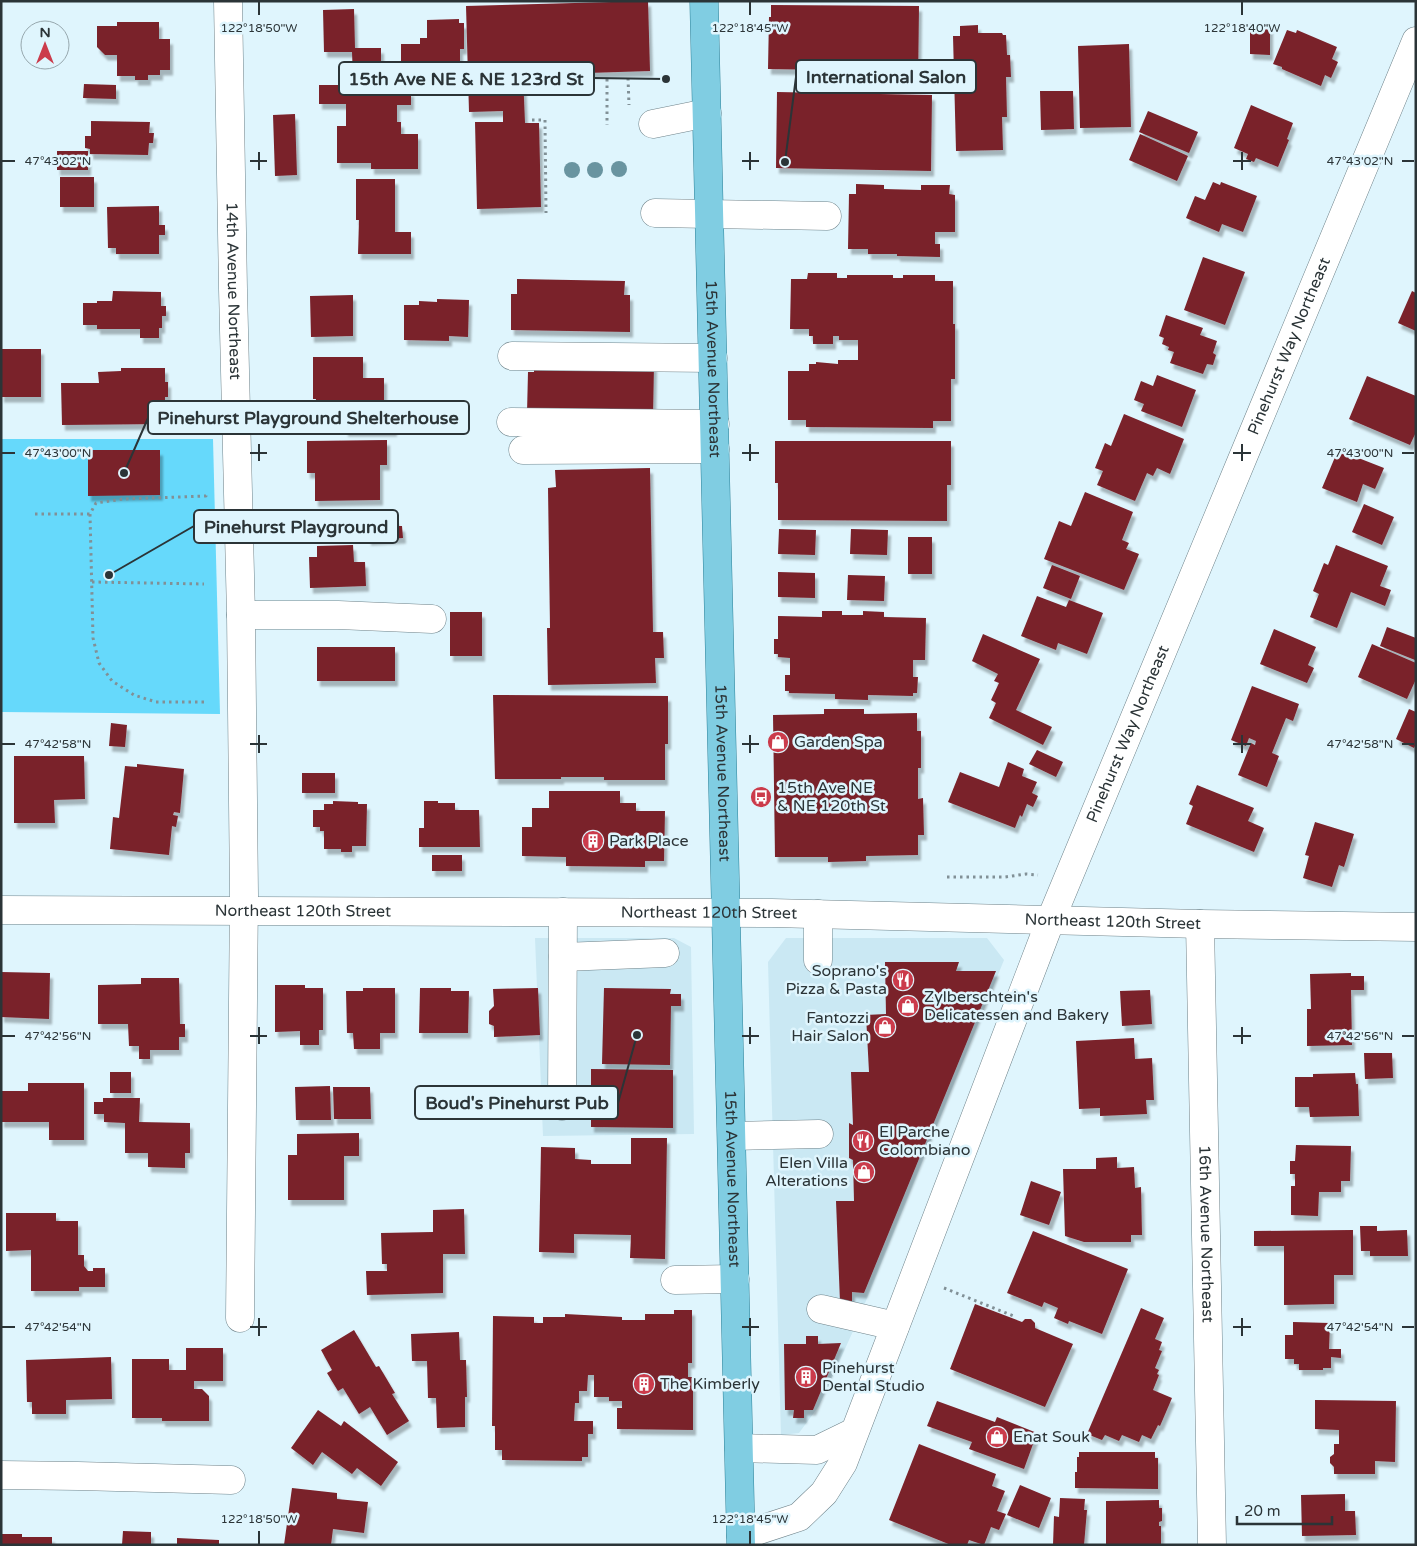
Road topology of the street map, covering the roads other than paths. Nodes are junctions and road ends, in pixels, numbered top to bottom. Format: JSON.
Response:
{"nodes":[{"id":1,"x":228,"y":1,"type":"edge"},
{"id":2,"x":704,"y":1,"type":"edge"},
{"id":3,"x":1416,"y":41,"type":"edge"},
{"id":4,"x":707,"y":113,"type":"junction"},
{"id":5,"x":653,"y":124,"type":"dead end"},
{"id":6,"x":655,"y":213,"type":"dead end"},
{"id":7,"x":709,"y":213,"type":"junction"},
{"id":8,"x":827,"y":216,"type":"dead end"},
{"id":9,"x":512,"y":356,"type":"dead end"},
{"id":10,"x":713,"y":358,"type":"junction"},
{"id":11,"x":511,"y":422,"type":"dead end"},
{"id":12,"x":715,"y":437,"type":"junction"},
{"id":13,"x":523,"y":450,"type":"dead end"},
{"id":14,"x":240,"y":614,"type":"junction"},
{"id":15,"x":432,"y":619,"type":"dead end"},
{"id":16,"x":1,"y":910,"type":"edge"},
{"id":17,"x":244,"y":910,"type":"junction"},
{"id":18,"x":564,"y":912,"type":"junction"},
{"id":19,"x":726,"y":912,"type":"junction"},
{"id":20,"x":818,"y":914,"type":"junction"},
{"id":21,"x":1051,"y":919,"type":"junction"},
{"id":22,"x":1200,"y":924,"type":"junction"},
{"id":23,"x":1416,"y":927,"type":"edge"},
{"id":24,"x":665,"y":954,"type":"dead end"},
{"id":25,"x":563,"y":957,"type":"junction"},
{"id":26,"x":818,"y":960,"type":"dead end"},
{"id":27,"x":562,"y":1106,"type":"dead end"},
{"id":28,"x":819,"y":1134,"type":"dead end"},
{"id":29,"x":732,"y":1136,"type":"junction"},
{"id":30,"x":735,"y":1279,"type":"junction"},
{"id":31,"x":675,"y":1280,"type":"dead end"},
{"id":32,"x":820,"y":1309,"type":"dead end"},
{"id":33,"x":240,"y":1318,"type":"dead end"},
{"id":34,"x":895,"y":1326,"type":"junction"},
{"id":35,"x":854,"y":1432,"type":"junction"},
{"id":36,"x":739,"y":1448,"type":"junction"},
{"id":37,"x":1,"y":1475,"type":"edge"},
{"id":38,"x":231,"y":1480,"type":"dead end"},
{"id":39,"x":741,"y":1541,"type":"edge"},
{"id":40,"x":1212,"y":1545,"type":"edge"}],
"edges":[{"from":1,"to":14,"type":"street","name":"14th Avenue Northeast"},
{"from":2,"to":4,"type":"main road","name":"15th Avenue Northeast"},
{"from":3,"to":21,"type":"street","name":"Pinehurst Way Northeast"},
{"from":4,"to":5,"type":"street"},
{"from":4,"to":7,"type":"main road","name":"15th Avenue Northeast"},
{"from":6,"to":7,"type":"street"},
{"from":7,"to":8,"type":"street"},
{"from":7,"to":10,"type":"main road","name":"15th Avenue Northeast"},
{"from":9,"to":10,"type":"street"},
{"from":10,"to":12,"type":"main road","name":"15th Avenue Northeast"},
{"from":11,"to":12,"type":"street"},
{"from":12,"to":13,"type":"street"},
{"from":12,"to":19,"type":"main road","name":"15th Avenue Northeast"},
{"from":14,"to":15,"type":"street"},
{"from":14,"to":17,"type":"street","name":"14th Avenue Northeast"},
{"from":16,"to":17,"type":"street","name":"Northeast 120th Street"},
{"from":17,"to":18,"type":"street","name":"Northeast 120th Street"},
{"from":17,"to":33,"type":"street","name":"14th Avenue Northeast"},
{"from":18,"to":19,"type":"street","name":"Northeast 120th Street"},
{"from":18,"to":25,"type":"street"},
{"from":19,"to":20,"type":"street","name":"Northeast 120th Street"},
{"from":19,"to":29,"type":"main road","name":"15th Avenue Northeast"},
{"from":20,"to":21,"type":"street","name":"Northeast 120th Street"},
{"from":20,"to":26,"type":"street"},
{"from":21,"to":22,"type":"street","name":"Northeast 120th Street"},
{"from":21,"to":34,"type":"street","name":"Pinehurst Way Northeast"},
{"from":22,"to":23,"type":"street","name":"Northeast 120th Street"},
{"from":22,"to":40,"type":"street","name":"16th Avenue Northeast"},
{"from":24,"to":25,"type":"street"},
{"from":25,"to":27,"type":"street"},
{"from":28,"to":29,"type":"street"},
{"from":29,"to":30,"type":"main road","name":"15th Avenue Northeast"},
{"from":30,"to":31,"type":"street"},
{"from":30,"to":36,"type":"main road","name":"15th Avenue Northeast"},
{"from":32,"to":34,"type":"street"},
{"from":34,"to":35,"type":"street","name":"Pinehurst Way Northeast"},
{"from":35,"to":36,"type":"street"},
{"from":35,"to":39,"type":"street","name":"Pinehurst Way Northeast"},
{"from":36,"to":39,"type":"main road","name":"15th Avenue Northeast"},
{"from":37,"to":38,"type":"street"}]}
